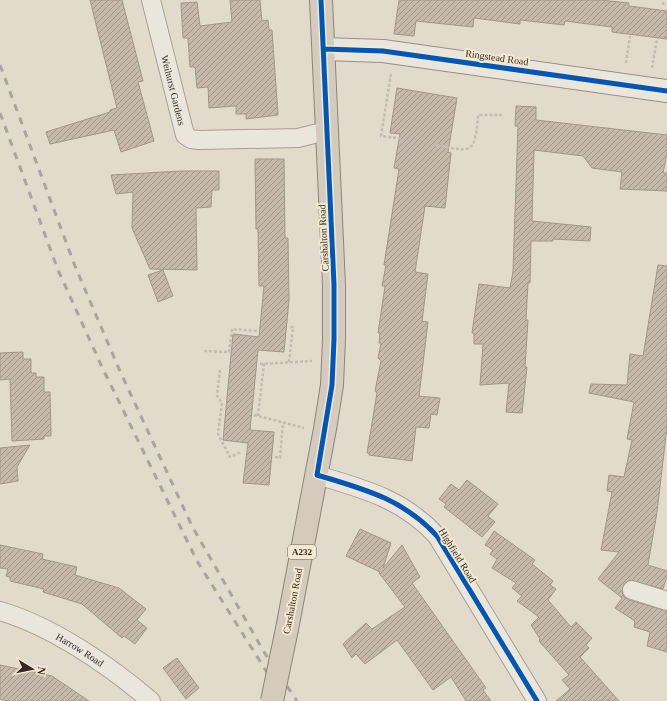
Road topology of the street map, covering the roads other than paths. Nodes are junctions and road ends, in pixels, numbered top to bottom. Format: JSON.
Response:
{"nodes":[{"id":1,"x":151,"y":0,"type":"edge"},
{"id":2,"x":321,"y":0,"type":"edge"},
{"id":3,"x":324,"y":49,"type":"junction"},
{"id":4,"x":658,"y":89,"type":"edge"},
{"id":5,"x":326,"y":131,"type":"junction"},
{"id":6,"x":317,"y":475,"type":"junction"},
{"id":7,"x":632,"y":590,"type":"dead end"},
{"id":8,"x":667,"y":601,"type":"edge"},
{"id":9,"x":0,"y":611,"type":"edge"},
{"id":10,"x":151,"y":701,"type":"edge"},
{"id":11,"x":272,"y":701,"type":"edge"},
{"id":12,"x":537,"y":701,"type":"edge"}],
"edges":[{"from":1,"to":5,"type":"street","name":"Weihurst Gardens"},
{"from":2,"to":3,"type":"highway","name":"Carshalton Road","number":"A232"},
{"from":3,"to":4,"type":"street","name":"Ringstead Road"},
{"from":3,"to":5,"type":"highway","name":"Carshalton Road","number":"A232"},
{"from":5,"to":6,"type":"highway","name":"Carshalton Road","number":"A232"},
{"from":6,"to":11,"type":"highway","name":"Carshalton Road","number":"A232","bridge":true},
{"from":6,"to":12,"type":"street","name":"Highfield Road"},
{"from":7,"to":8,"type":"street"},
{"from":9,"to":10,"type":"street","name":"Harrow Road"}]}
